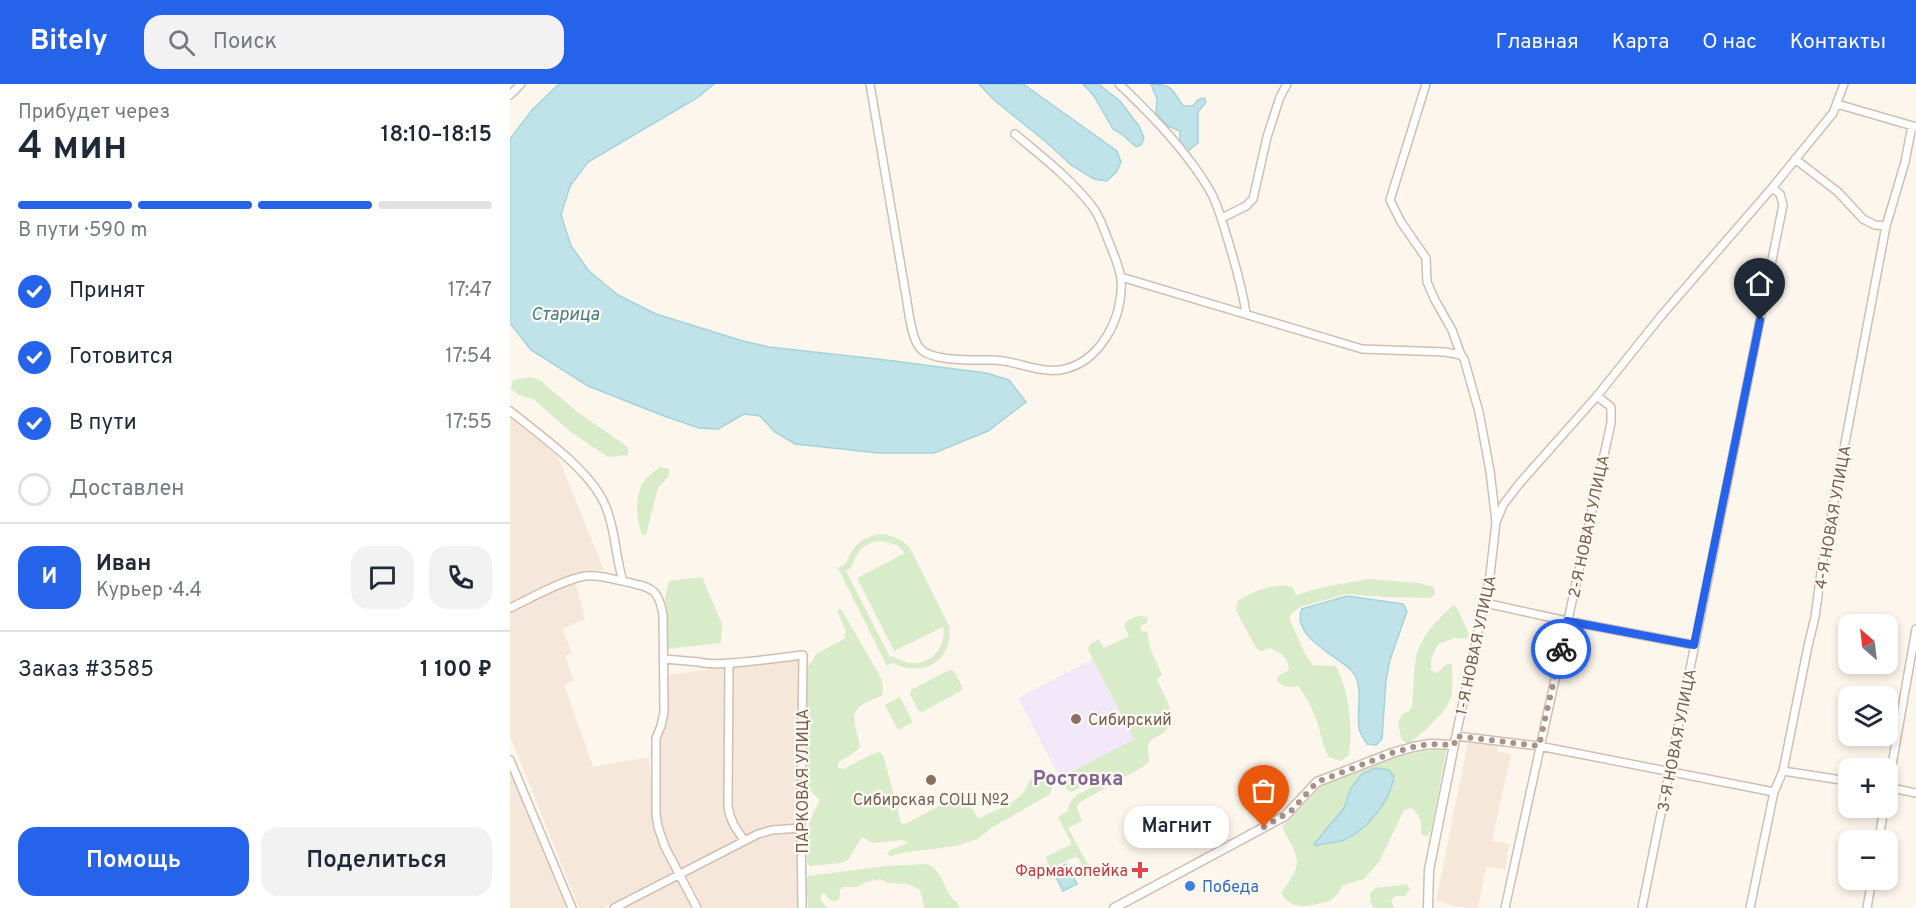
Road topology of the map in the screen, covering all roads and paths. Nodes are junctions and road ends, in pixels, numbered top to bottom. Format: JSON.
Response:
{"nodes":[{"id":1,"x":521,"y":84,"type":"edge"},
{"id":2,"x":870,"y":84,"type":"edge"},
{"id":3,"x":1119,"y":84,"type":"edge"},
{"id":4,"x":1287,"y":84,"type":"edge"},
{"id":5,"x":1426,"y":84,"type":"edge"},
{"id":6,"x":1844,"y":84,"type":"edge"},
{"id":7,"x":510,"y":95,"type":"edge"},
{"id":8,"x":1837,"y":104,"type":"junction"},
{"id":9,"x":1914,"y":126,"type":"edge"},
{"id":10,"x":1015,"y":134,"type":"dead end"},
{"id":11,"x":1795,"y":159,"type":"junction"},
{"id":12,"x":1772,"y":188,"type":"junction"},
{"id":13,"x":1222,"y":219,"type":"junction"},
{"id":14,"x":1886,"y":226,"type":"junction"},
{"id":15,"x":1121,"y":277,"type":"junction"},
{"id":16,"x":1246,"y":313,"type":"junction"},
{"id":17,"x":1461,"y":355,"type":"junction"},
{"id":18,"x":1597,"y":396,"type":"junction"},
{"id":19,"x":510,"y":411,"type":"edge"},
{"id":20,"x":1496,"y":522,"type":"junction"},
{"id":21,"x":623,"y":581,"type":"junction"},
{"id":22,"x":1485,"y":603,"type":"junction"},
{"id":23,"x":510,"y":608,"type":"edge"},
{"id":24,"x":1567,"y":621,"type":"junction"},
{"id":25,"x":1916,"y":630,"type":"edge"},
{"id":26,"x":1694,"y":645,"type":"junction"},
{"id":27,"x":664,"y":659,"type":"junction"},
{"id":28,"x":729,"y":663,"type":"junction"},
{"id":29,"x":1455,"y":740,"type":"junction"},
{"id":30,"x":1539,"y":746,"type":"junction"},
{"id":31,"x":1893,"y":758,"type":"edge"},
{"id":32,"x":510,"y":760,"type":"edge"},
{"id":33,"x":1784,"y":771,"type":"junction"},
{"id":34,"x":1670,"y":772,"type":"junction"},
{"id":35,"x":1838,"y":779,"type":"edge"},
{"id":36,"x":1898,"y":791,"type":"edge"},
{"id":37,"x":1774,"y":792,"type":"junction"},
{"id":38,"x":1916,"y":793,"type":"edge"},
{"id":39,"x":801,"y":828,"type":"junction"},
{"id":40,"x":744,"y":840,"type":"junction"},
{"id":41,"x":679,"y":873,"type":"junction"},
{"id":42,"x":1870,"y":890,"type":"edge"},
{"id":43,"x":572,"y":908,"type":"edge"},
{"id":44,"x":614,"y":908,"type":"edge"},
{"id":45,"x":697,"y":908,"type":"edge"},
{"id":46,"x":802,"y":908,"type":"edge"},
{"id":47,"x":1114,"y":908,"type":"edge"},
{"id":48,"x":1428,"y":908,"type":"edge"},
{"id":49,"x":1505,"y":908,"type":"edge"},
{"id":50,"x":1642,"y":908,"type":"edge"},
{"id":51,"x":1750,"y":908,"type":"edge"},
{"id":52,"x":1867,"y":908,"type":"edge"}],
"edges":[{"from":1,"to":7,"type":"street"},
{"from":2,"to":15,"type":"street"},
{"from":3,"to":13,"type":"street"},
{"from":4,"to":13,"type":"street"},
{"from":5,"to":17,"type":"street"},
{"from":6,"to":8,"type":"street"},
{"from":8,"to":9,"type":"street"},
{"from":8,"to":11,"type":"street"},
{"from":9,"to":14,"type":"street","name":"4-Я НОВАЯ УЛИЦА"},
{"from":10,"to":15,"type":"street"},
{"from":11,"to":12,"type":"street"},
{"from":11,"to":14,"type":"street"},
{"from":12,"to":18,"type":"street"},
{"from":12,"to":26,"type":"street","name":"3-Я НОВАЯ УЛИЦА"},
{"from":13,"to":16,"type":"street"},
{"from":14,"to":33,"type":"street","name":"4-Я НОВАЯ УЛИЦА"},
{"from":15,"to":16,"type":"street"},
{"from":16,"to":17,"type":"street"},
{"from":17,"to":20,"type":"street"},
{"from":18,"to":20,"type":"street"},
{"from":18,"to":24,"type":"street","name":"2-Я НОВАЯ УЛИЦА"},
{"from":19,"to":21,"type":"street"},
{"from":20,"to":22,"type":"street","name":"1-Я НОВАЯ УЛИЦА"},
{"from":21,"to":23,"type":"street"},
{"from":21,"to":27,"type":"street"},
{"from":22,"to":24,"type":"street"},
{"from":22,"to":29,"type":"street","name":"1-Я НОВАЯ УЛИЦА"},
{"from":24,"to":26,"type":"street"},
{"from":24,"to":30,"type":"street","name":"2-Я НОВАЯ УЛИЦА"},
{"from":25,"to":31,"type":"street"},
{"from":26,"to":34,"type":"street","name":"3-Я НОВАЯ УЛИЦА"},
{"from":27,"to":28,"type":"street"},
{"from":27,"to":41,"type":"street"},
{"from":28,"to":39,"type":"street","name":"ПАРКОВАЯ УЛИЦА"},
{"from":28,"to":40,"type":"street"},
{"from":29,"to":30,"type":"street"},
{"from":29,"to":47,"type":"street"},
{"from":29,"to":48,"type":"street","name":"1-Я НОВАЯ УЛИЦА"},
{"from":30,"to":34,"type":"street"},
{"from":30,"to":49,"type":"street","name":"2-Я НОВАЯ УЛИЦА"},
{"from":32,"to":43,"type":"street"},
{"from":33,"to":35,"type":"street"},
{"from":33,"to":37,"type":"street","name":"4-Я НОВАЯ УЛИЦА"},
{"from":34,"to":37,"type":"street"},
{"from":34,"to":50,"type":"street","name":"3-Я НОВАЯ УЛИЦА"},
{"from":36,"to":38,"type":"street"},
{"from":37,"to":51,"type":"street","name":"4-Я НОВАЯ УЛИЦА"},
{"from":39,"to":40,"type":"street"},
{"from":39,"to":46,"type":"street","name":"ПАРКОВАЯ УЛИЦА"},
{"from":40,"to":41,"type":"street"},
{"from":41,"to":44,"type":"street"},
{"from":41,"to":45,"type":"street"},
{"from":42,"to":52,"type":"street"}]}
